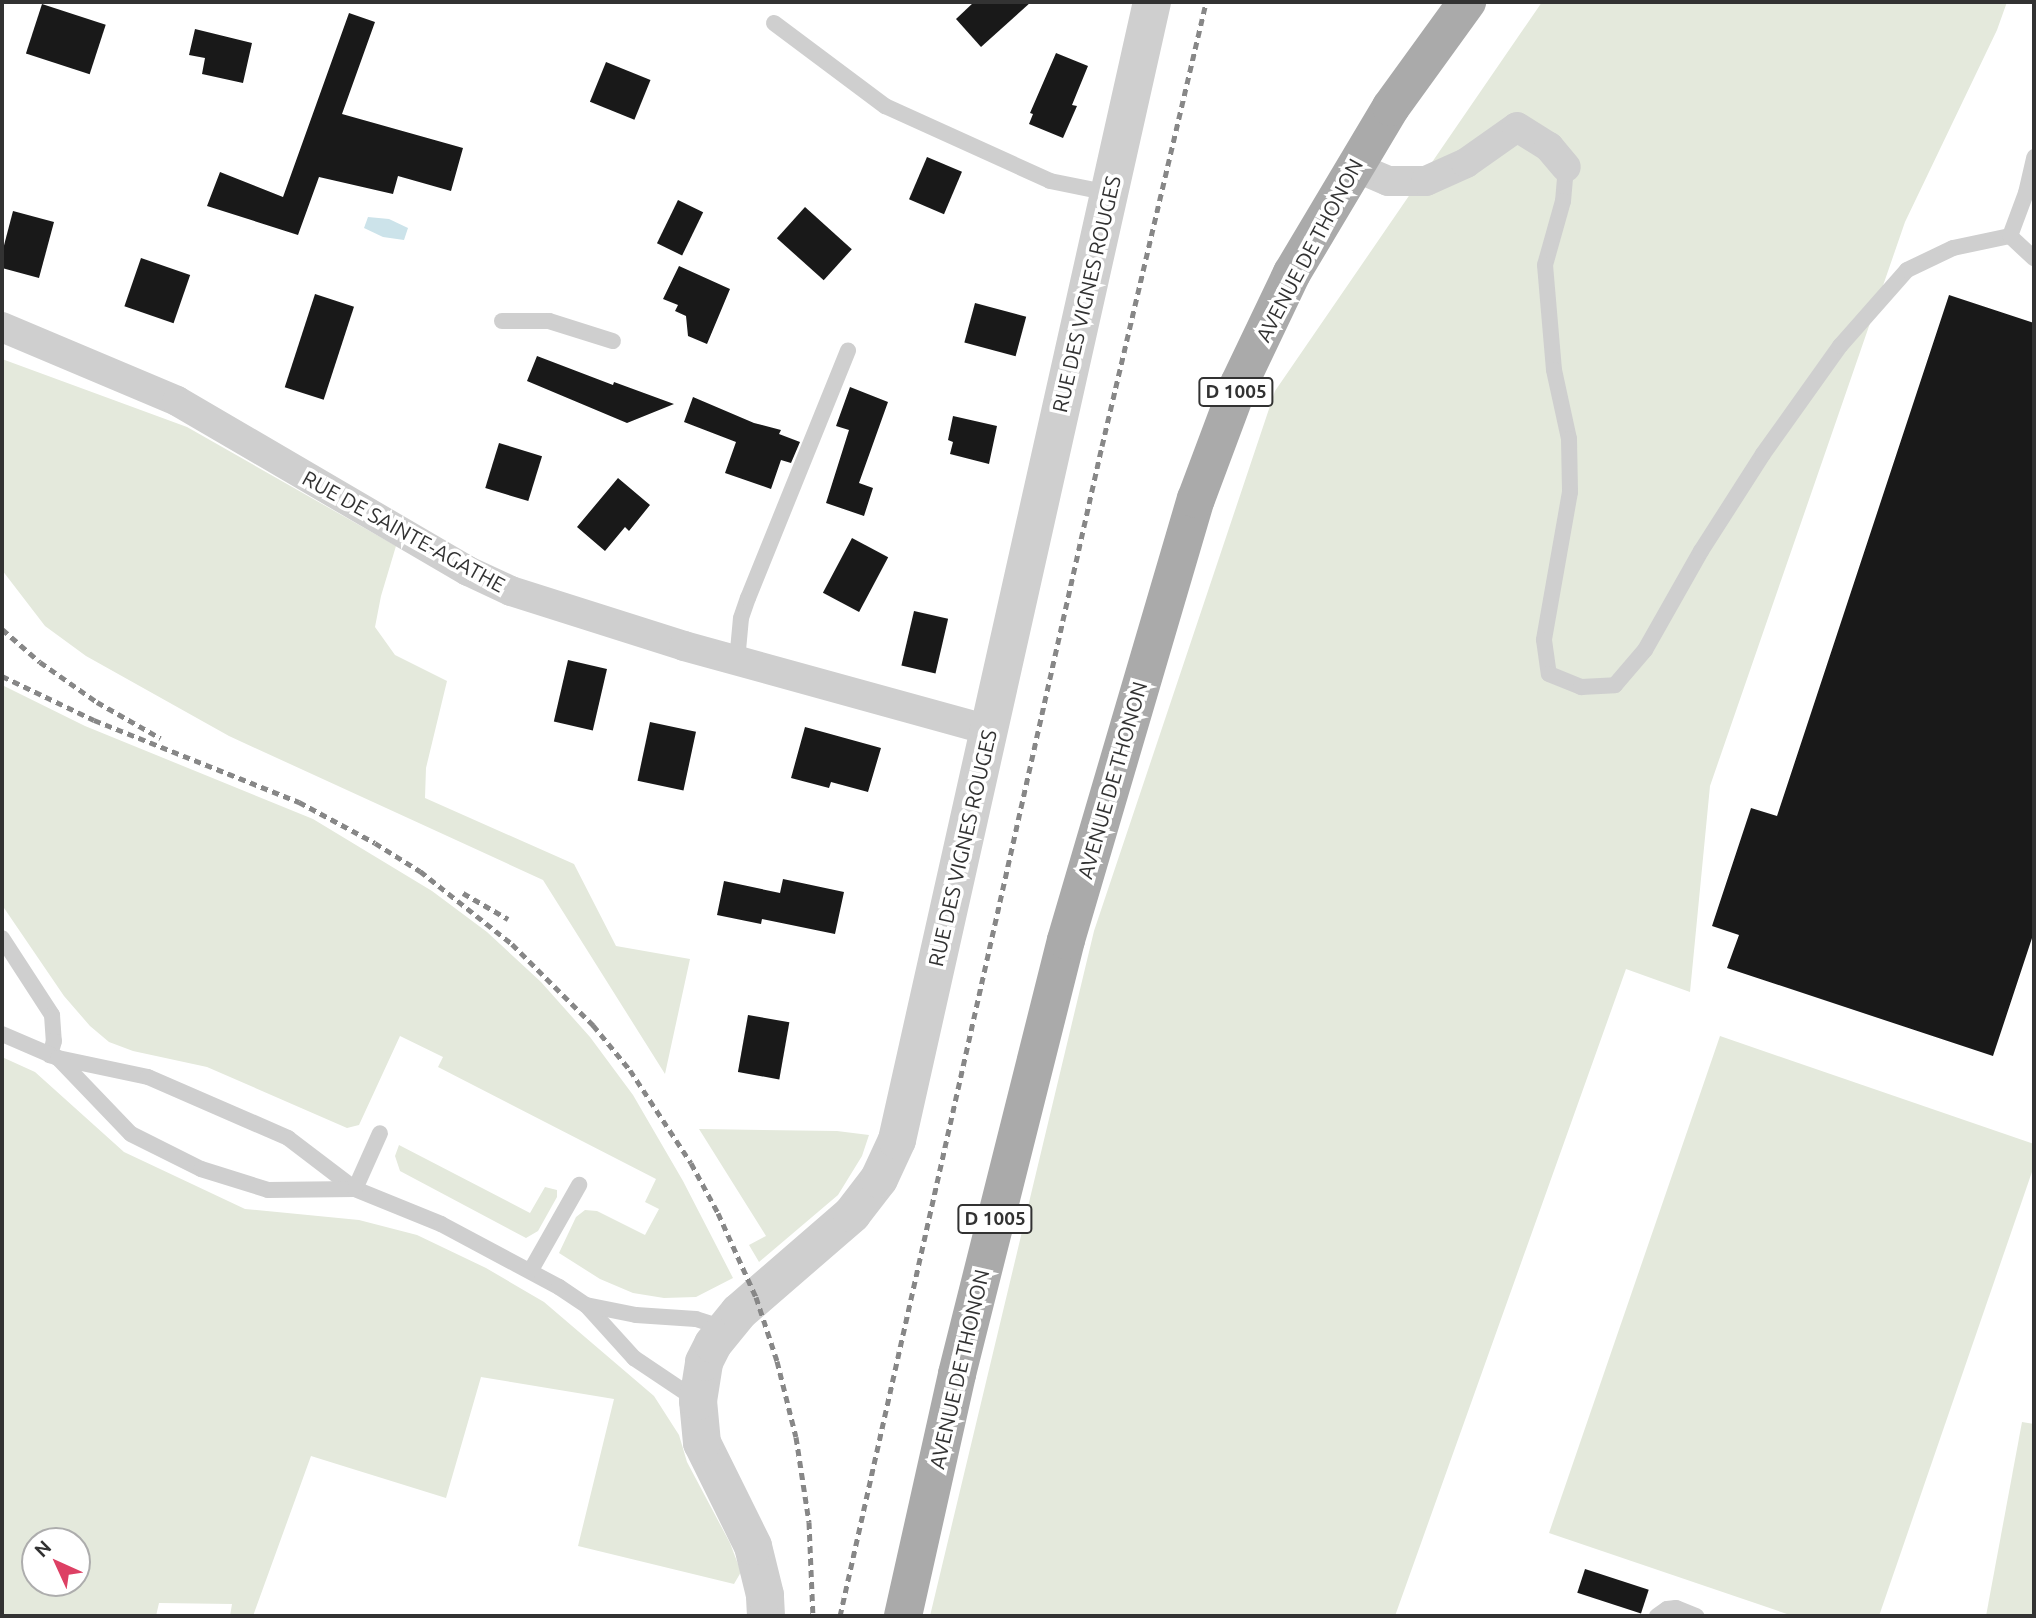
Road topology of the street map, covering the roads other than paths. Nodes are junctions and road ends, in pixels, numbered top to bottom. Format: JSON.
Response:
{"nodes":[{"id":1,"x":1152,"y":2,"type":"edge"},
{"id":2,"x":1467,"y":2,"type":"edge"},
{"id":3,"x":774,"y":23,"type":"dead end"},
{"id":4,"x":2034,"y":158,"type":"edge"},
{"id":5,"x":1353,"y":166,"type":"junction"},
{"id":6,"x":1566,"y":167,"type":"joint"},
{"id":7,"x":1109,"y":193,"type":"junction"},
{"id":8,"x":2010,"y":236,"type":"junction"},
{"id":9,"x":2034,"y":258,"type":"edge"},
{"id":10,"x":502,"y":321,"type":"dead end"},
{"id":11,"x":2,"y":327,"type":"edge"},
{"id":12,"x":612,"y":341,"type":"dead end"},
{"id":13,"x":848,"y":350,"type":"dead end"},
{"id":14,"x":737,"y":661,"type":"junction"},
{"id":15,"x":972,"y":725,"type":"junction"},
{"id":16,"x":2,"y":938,"type":"edge"},
{"id":17,"x":2,"y":1034,"type":"edge"},
{"id":18,"x":54,"y":1057,"type":"junction"},
{"id":19,"x":380,"y":1133,"type":"dead end"},
{"id":20,"x":579,"y":1185,"type":"dead end"},
{"id":21,"x":355,"y":1189,"type":"junction"},
{"id":22,"x":531,"y":1270,"type":"junction"},
{"id":23,"x":586,"y":1305,"type":"junction"},
{"id":24,"x":724,"y":1328,"type":"junction"},
{"id":25,"x":698,"y":1401,"type":"junction"},
{"id":26,"x":766,"y":1616,"type":"edge"},
{"id":27,"x":903,"y":1616,"type":"edge"},
{"id":28,"x":1657,"y":1616,"type":"edge"},
{"id":29,"x":1696,"y":1616,"type":"edge"}],
"edges":[{"from":1,"to":7,"type":"street","name":"RUE DES VIGNES ROUGES"},
{"from":2,"to":5,"type":"main road","name":"AVENUE DE THONON","number":"D 1005"},
{"from":3,"to":7,"type":"lane"},
{"from":4,"to":8,"type":"lane"},
{"from":5,"to":6,"type":"street"},
{"from":5,"to":27,"type":"main road","name":"AVENUE DE THONON","number":"D 1005"},
{"from":6,"to":8,"type":"lane"},
{"from":7,"to":15,"type":"street","name":"RUE DES VIGNES ROUGES"},
{"from":8,"to":9,"type":"lane"},
{"from":10,"to":12,"type":"lane"},
{"from":11,"to":14,"type":"street","name":"RUE DE SAINTE-AGATHE"},
{"from":13,"to":14,"type":"lane"},
{"from":14,"to":15,"type":"street","name":"RUE DE SAINTE-AGATHE"},
{"from":15,"to":24,"type":"street","name":"RUE DES VIGNES ROUGES"},
{"from":16,"to":18,"type":"lane"},
{"from":17,"to":18,"type":"lane"},
{"from":18,"to":21,"type":"lane"},
{"from":18,"to":21,"type":"lane"},
{"from":19,"to":21,"type":"lane"},
{"from":20,"to":22,"type":"lane"},
{"from":21,"to":22,"type":"lane"},
{"from":22,"to":23,"type":"lane"},
{"from":23,"to":24,"type":"lane"},
{"from":23,"to":25,"type":"lane"},
{"from":24,"to":25,"type":"street","name":"RUE DES VIGNES ROUGES"},
{"from":25,"to":26,"type":"street","name":"RUE DES VIGNES ROUGES"},
{"from":28,"to":29,"type":"lane"}]}
